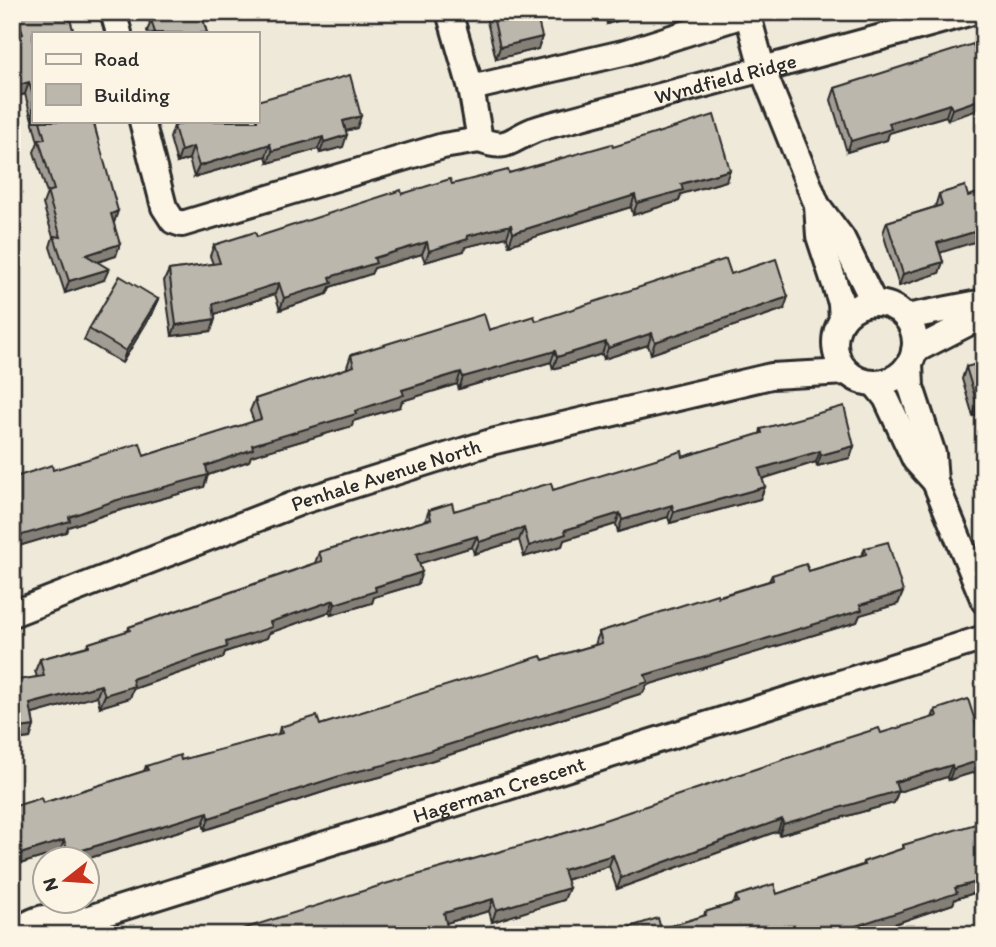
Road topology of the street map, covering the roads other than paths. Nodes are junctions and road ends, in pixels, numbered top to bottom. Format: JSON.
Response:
{"nodes":[{"id":1,"x":113,"y":12,"type":"edge"},
{"id":2,"x":449,"y":12,"type":"edge"},
{"id":3,"x":972,"y":12,"type":"edge"},
{"id":4,"x":749,"y":13,"type":"edge"},
{"id":5,"x":119,"y":32,"type":"edge"},
{"id":6,"x":763,"y":71,"type":"junction"},
{"id":7,"x":471,"y":89,"type":"junction"},
{"id":8,"x":142,"y":122,"type":"edge"},
{"id":9,"x":480,"y":140,"type":"junction"},
{"id":10,"x":817,"y":205,"type":"junction"},
{"id":11,"x":984,"y":302,"type":"edge"},
{"id":12,"x":874,"y":303,"type":"junction"},
{"id":13,"x":984,"y":315,"type":"edge"},
{"id":14,"x":906,"y":317,"type":"junction"},
{"id":15,"x":842,"y":321,"type":"junction"},
{"id":16,"x":835,"y":347,"type":"junction"},
{"id":17,"x":912,"y":357,"type":"junction"},
{"id":18,"x":847,"y":372,"type":"junction"},
{"id":19,"x":771,"y":376,"type":"junction"},
{"id":20,"x":874,"y":383,"type":"junction"},
{"id":21,"x":935,"y":482,"type":"junction"},
{"id":22,"x":984,"y":601,"type":"edge"},
{"id":23,"x":12,"y":614,"type":"edge"},
{"id":24,"x":984,"y":638,"type":"edge"},
{"id":25,"x":17,"y":935,"type":"edge"}],
"edges":[{"from":1,"to":5,"type":"street"},
{"from":2,"to":7,"type":"street"},
{"from":3,"to":6,"type":"street","name":"Wyndfield Ridge"},
{"from":4,"to":6,"type":"street"},
{"from":4,"to":7,"type":"street"},
{"from":6,"to":9,"type":"street","name":"Wyndfield Ridge"},
{"from":6,"to":10,"type":"street"},
{"from":7,"to":9,"type":"street"},
{"from":8,"to":9,"type":"street","name":"Wyndfield Ridge"},
{"from":10,"to":12,"type":"street"},
{"from":10,"to":15,"type":"street"},
{"from":11,"to":14,"type":"street"},
{"from":12,"to":14,"type":"street"},
{"from":12,"to":15,"type":"street"},
{"from":13,"to":17,"type":"street"},
{"from":14,"to":17,"type":"street"},
{"from":15,"to":16,"type":"street"},
{"from":16,"to":18,"type":"street"},
{"from":16,"to":19,"type":"street","name":"Penhale Avenue North"},
{"from":17,"to":20,"type":"street"},
{"from":17,"to":21,"type":"street"},
{"from":18,"to":19,"type":"street","name":"Penhale Avenue North"},
{"from":18,"to":20,"type":"street"},
{"from":19,"to":23,"type":"street","name":"Penhale Avenue North"},
{"from":20,"to":21,"type":"street"},
{"from":21,"to":22,"type":"street"},
{"from":24,"to":25,"type":"street","name":"Hagerman Crescent"}]}
